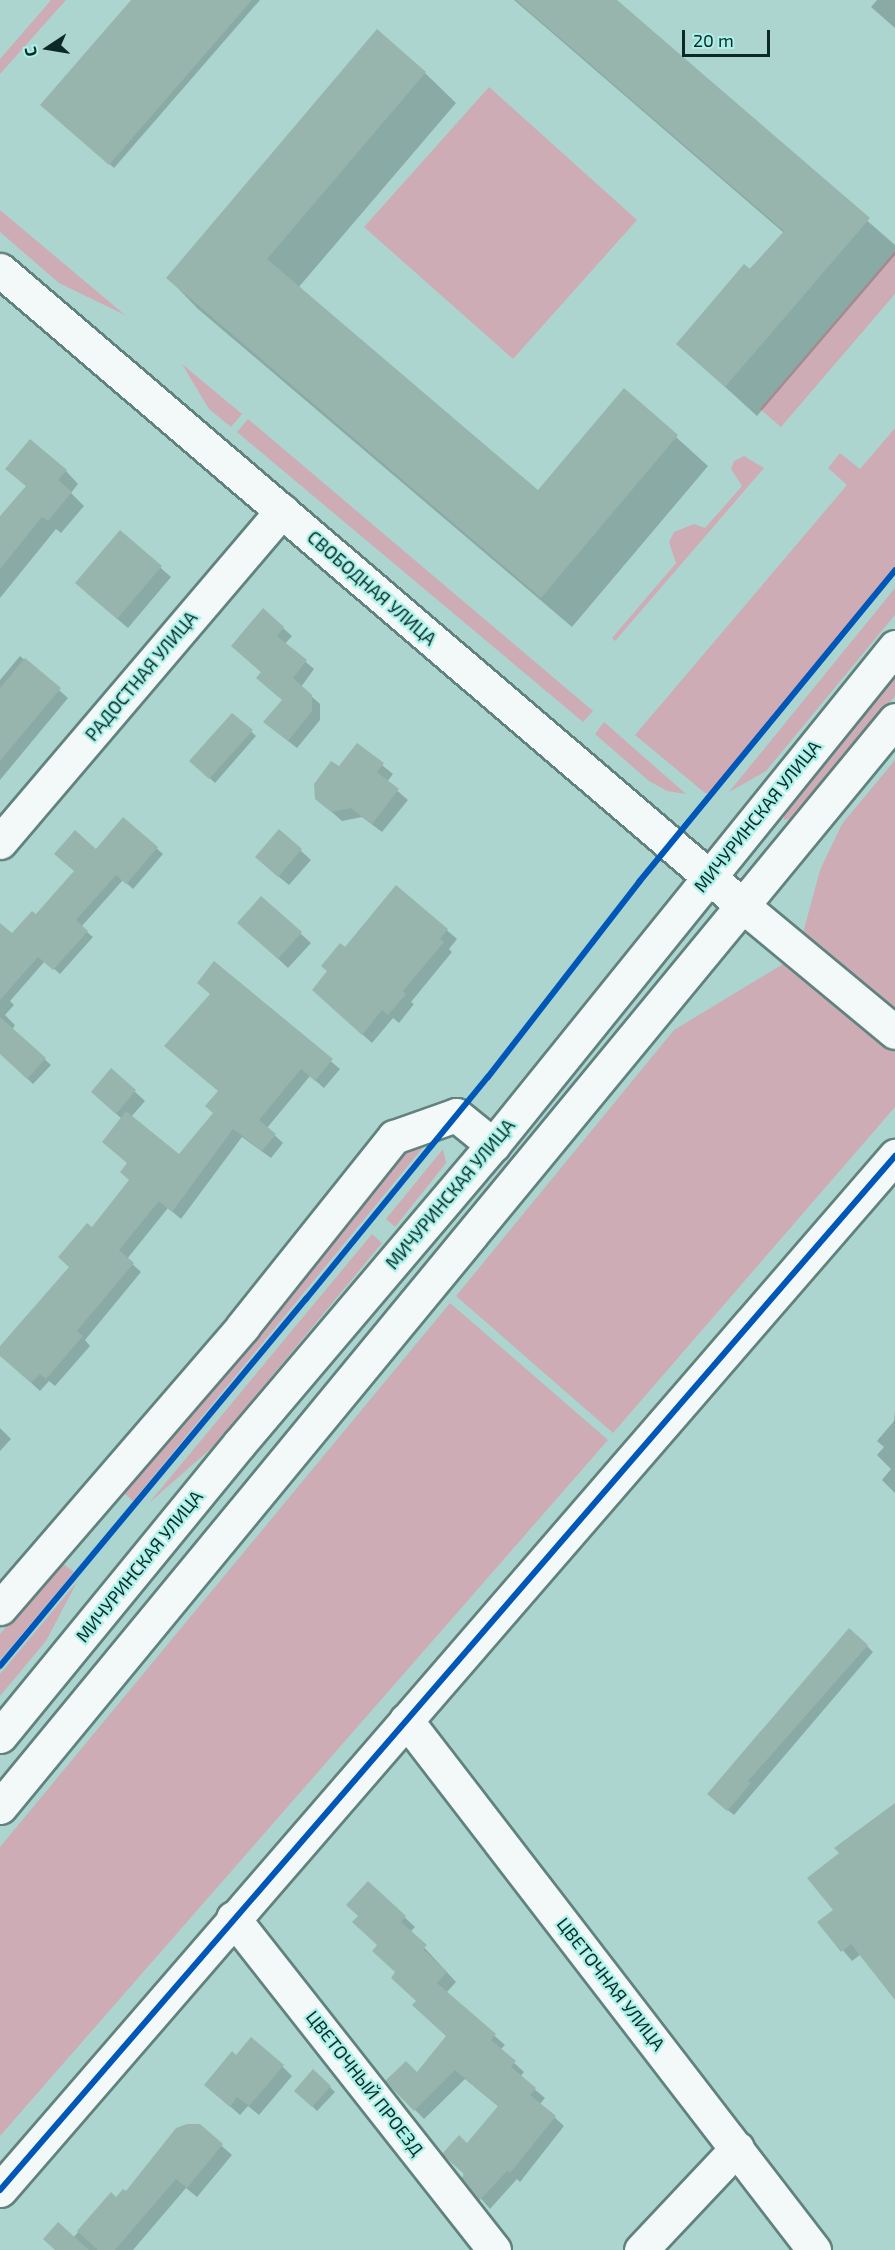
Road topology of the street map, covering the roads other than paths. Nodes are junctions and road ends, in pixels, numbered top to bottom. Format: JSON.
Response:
{"nodes":[{"id":1,"x":0,"y":270,"type":"edge"},
{"id":2,"x":282,"y":511,"type":"junction"},
{"id":3,"x":895,"y":647,"type":"edge"},
{"id":4,"x":895,"y":720,"type":"edge"},
{"id":5,"x":0,"y":842,"type":"edge"},
{"id":6,"x":707,"y":876,"type":"junction"},
{"id":7,"x":743,"y":906,"type":"junction"},
{"id":8,"x":895,"y":1032,"type":"edge"},
{"id":9,"x":493,"y":1145,"type":"junction"},
{"id":10,"x":895,"y":1156,"type":"edge"},
{"id":11,"x":0,"y":1608,"type":"edge"},
{"id":12,"x":406,"y":1720,"type":"junction"},
{"id":13,"x":0,"y":1736,"type":"edge"},
{"id":14,"x":0,"y":1807,"type":"edge"},
{"id":15,"x":233,"y":1918,"type":"junction"},
{"id":16,"x":737,"y":2148,"type":"junction"},
{"id":17,"x":0,"y":2190,"type":"edge"},
{"id":18,"x":494,"y":2250,"type":"edge"},
{"id":19,"x":641,"y":2250,"type":"edge"},
{"id":20,"x":814,"y":2250,"type":"edge"}],
"edges":[{"from":1,"to":2,"type":"street","name":"СВОБОДНАЯ УЛИЦА"},
{"from":2,"to":5,"type":"street","name":"РАДОСТНАЯ УЛИЦА"},
{"from":2,"to":6,"type":"street","name":"СВОБОДНАЯ УЛИЦА"},
{"from":3,"to":6,"type":"street","name":"МИЧУРИНСКАЯ УЛИЦА"},
{"from":4,"to":7,"type":"street"},
{"from":6,"to":7,"type":"street","name":"СВОБОДНАЯ УЛИЦА"},
{"from":6,"to":9,"type":"street","name":"МИЧУРИНСКАЯ УЛИЦА"},
{"from":7,"to":8,"type":"street","name":"СВОБОДНАЯ УЛИЦА"},
{"from":7,"to":14,"type":"street"},
{"from":9,"to":11,"type":"street"},
{"from":9,"to":13,"type":"street","name":"МИЧУРИНСКАЯ УЛИЦА"},
{"from":10,"to":12,"type":"street"},
{"from":12,"to":15,"type":"street"},
{"from":12,"to":16,"type":"street","name":"ЦВЕТОЧНАЯ УЛИЦА"},
{"from":15,"to":17,"type":"street"},
{"from":15,"to":18,"type":"street","name":"ЦВЕТОЧНЫЙ ПРОЕЗД"},
{"from":16,"to":19,"type":"street"},
{"from":16,"to":20,"type":"street","name":"ЦВЕТОЧНАЯ УЛИЦА"}]}
